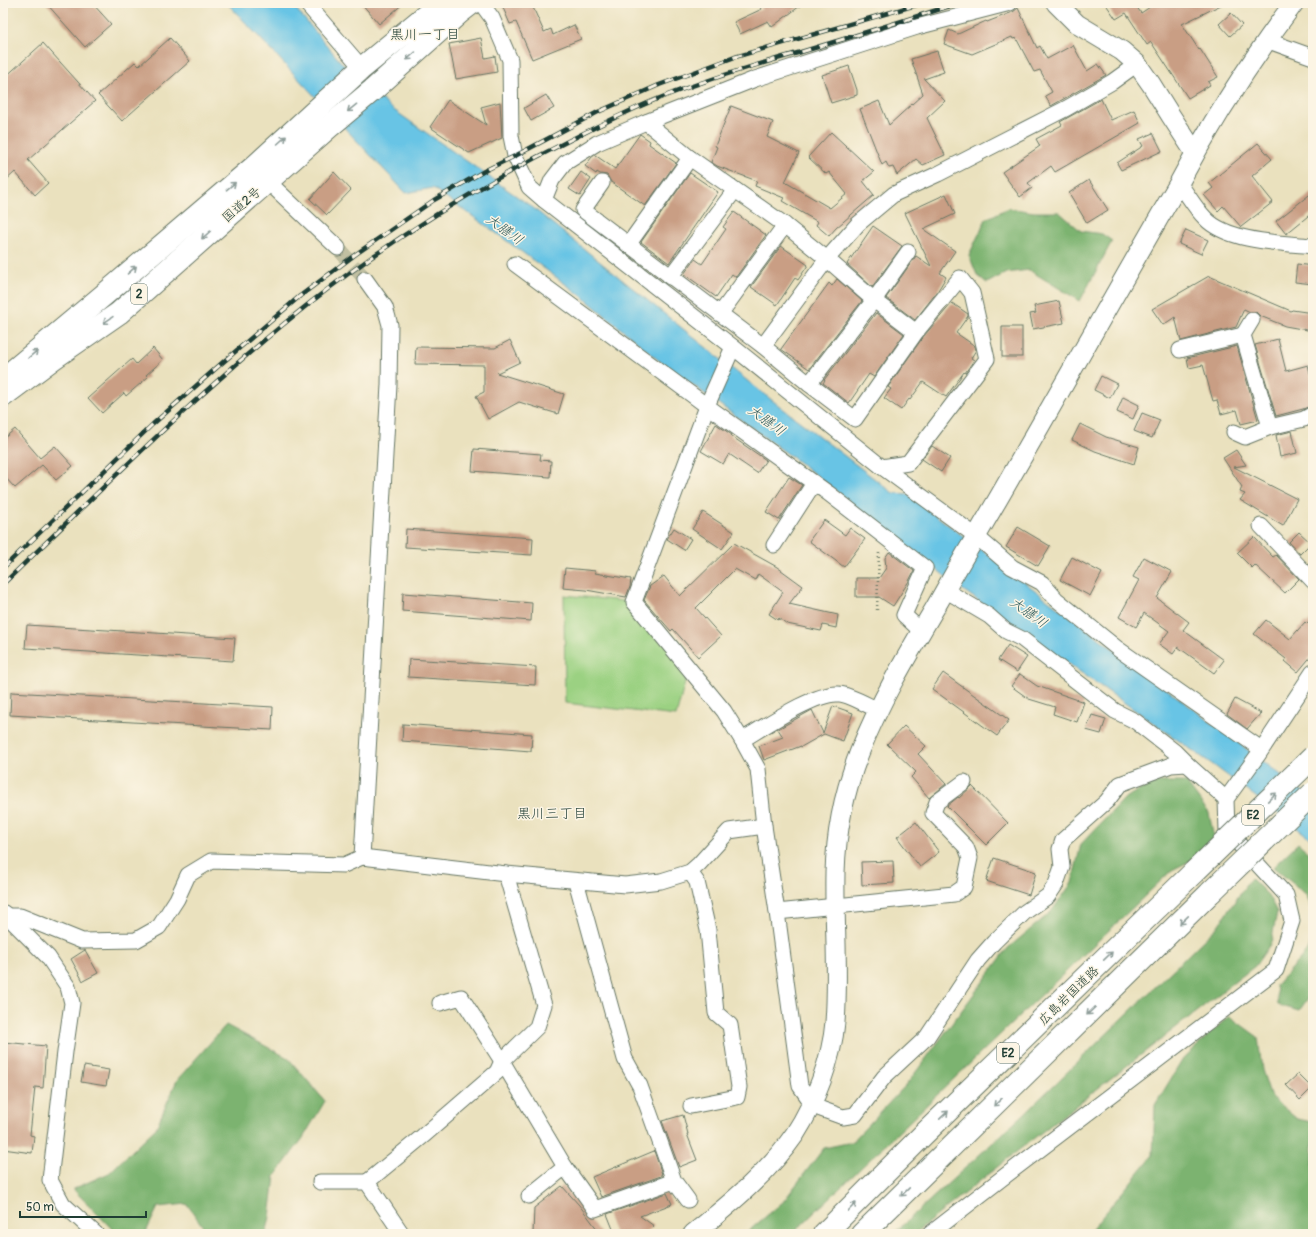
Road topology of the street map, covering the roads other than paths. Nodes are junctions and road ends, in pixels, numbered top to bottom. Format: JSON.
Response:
{"nodes":[{"id":1,"x":306,"y":3,"type":"edge"},
{"id":2,"x":441,"y":3,"type":"edge"},
{"id":3,"x":472,"y":3,"type":"edge"},
{"id":4,"x":481,"y":3,"type":"edge"},
{"id":5,"x":1010,"y":3,"type":"edge"},
{"id":6,"x":1056,"y":3,"type":"edge"},
{"id":7,"x":1294,"y":3,"type":"edge"},
{"id":8,"x":1266,"y":40,"type":"junction"},
{"id":9,"x":1313,"y":56,"type":"edge"},
{"id":10,"x":1137,"y":64,"type":"junction"},
{"id":11,"x":361,"y":70,"type":"junction"},
{"id":12,"x":324,"y":117,"type":"junction"},
{"id":13,"x":646,"y":122,"type":"junction"},
{"id":14,"x":1195,"y":153,"type":"junction"},
{"id":15,"x":690,"y":158,"type":"junction"},
{"id":16,"x":260,"y":174,"type":"junction"},
{"id":17,"x":602,"y":183,"type":"dead end"},
{"id":18,"x":1179,"y":183,"type":"junction"},
{"id":19,"x":735,"y":190,"type":"junction"},
{"id":20,"x":544,"y":200,"type":"junction"},
{"id":21,"x":785,"y":225,"type":"junction"},
{"id":22,"x":628,"y":245,"type":"junction"},
{"id":23,"x":1313,"y":246,"type":"edge"},
{"id":24,"x":338,"y":248,"type":"tunnel mouth"},
{"id":25,"x":908,"y":252,"type":"dead end"},
{"id":26,"x":827,"y":259,"type":"junction"},
{"id":27,"x":515,"y":264,"type":"dead end"},
{"id":28,"x":670,"y":277,"type":"junction"},
{"id":29,"x":365,"y":279,"type":"tunnel mouth"},
{"id":30,"x":874,"y":300,"type":"junction"},
{"id":31,"x":720,"y":314,"type":"junction"},
{"id":32,"x":1252,"y":320,"type":"dead end"},
{"id":33,"x":916,"y":332,"type":"junction"},
{"id":34,"x":1243,"y":335,"type":"junction"},
{"id":35,"x":763,"y":346,"type":"junction"},
{"id":36,"x":1180,"y":350,"type":"dead end"},
{"id":37,"x":730,"y":352,"type":"junction"},
{"id":38,"x":3,"y":379,"type":"edge"},
{"id":39,"x":804,"y":380,"type":"junction"},
{"id":40,"x":776,"y":382,"type":"junction"},
{"id":41,"x":3,"y":396,"type":"edge"},
{"id":42,"x":708,"y":404,"type":"junction"},
{"id":43,"x":1313,"y":414,"type":"edge"},
{"id":44,"x":1270,"y":427,"type":"junction"},
{"id":45,"x":1234,"y":432,"type":"dead end"},
{"id":46,"x":882,"y":467,"type":"junction"},
{"id":47,"x":814,"y":484,"type":"junction"},
{"id":48,"x":1261,"y":526,"type":"dead end"},
{"id":49,"x":975,"y":539,"type":"junction"},
{"id":50,"x":774,"y":545,"type":"dead end"},
{"id":51,"x":1313,"y":581,"type":"edge"},
{"id":52,"x":947,"y":587,"type":"junction"},
{"id":53,"x":921,"y":631,"type":"junction"},
{"id":54,"x":1313,"y":672,"type":"edge"},
{"id":55,"x":878,"y":710,"type":"junction"},
{"id":56,"x":742,"y":740,"type":"junction"},
{"id":57,"x":1260,"y":752,"type":"junction"},
{"id":58,"x":1313,"y":757,"type":"edge"},
{"id":59,"x":1187,"y":764,"type":"junction"},
{"id":60,"x":964,"y":782,"type":"dead end"},
{"id":61,"x":1313,"y":793,"type":"edge"},
{"id":62,"x":1228,"y":795,"type":"junction"},
{"id":63,"x":764,"y":826,"type":"junction"},
{"id":64,"x":362,"y":857,"type":"junction"},
{"id":65,"x":690,"y":872,"type":"junction"},
{"id":66,"x":506,"y":874,"type":"junction"},
{"id":67,"x":576,"y":881,"type":"junction"},
{"id":68,"x":835,"y":905,"type":"junction"},
{"id":69,"x":777,"y":912,"type":"junction"},
{"id":70,"x":6,"y":914,"type":"edge"},
{"id":71,"x":440,"y":1003,"type":"dead end"},
{"id":72,"x":502,"y":1061,"type":"junction"},
{"id":73,"x":812,"y":1103,"type":"junction"},
{"id":74,"x":691,"y":1106,"type":"dead end"},
{"id":75,"x":565,"y":1167,"type":"junction"},
{"id":76,"x":674,"y":1181,"type":"junction"},
{"id":77,"x":320,"y":1182,"type":"dead end"},
{"id":78,"x":367,"y":1182,"type":"junction"},
{"id":79,"x":529,"y":1196,"type":"dead end"},
{"id":80,"x":688,"y":1200,"type":"dead end"},
{"id":81,"x":96,"y":1234,"type":"edge"},
{"id":82,"x":402,"y":1234,"type":"edge"},
{"id":83,"x":693,"y":1234,"type":"edge"},
{"id":84,"x":824,"y":1234,"type":"edge"},
{"id":85,"x":862,"y":1234,"type":"edge"},
{"id":86,"x":930,"y":1234,"type":"edge"}],
"edges":[{"from":1,"to":11,"type":"street"},
{"from":2,"to":11,"type":"highway","name":"国道2号","number":"2"},
{"from":3,"to":12,"type":"highway","name":"国道2号","number":"2","one_way":true},
{"from":4,"to":20,"type":"street"},
{"from":5,"to":13,"type":"street"},
{"from":6,"to":10,"type":"street"},
{"from":7,"to":8,"type":"street"},
{"from":8,"to":9,"type":"street"},
{"from":8,"to":14,"type":"street"},
{"from":10,"to":14,"type":"street"},
{"from":10,"to":26,"type":"street"},
{"from":11,"to":12,"type":"highway","name":"国道2号","number":"2"},
{"from":12,"to":16,"type":"highway","name":"国道2号","number":"2"},
{"from":13,"to":15,"type":"street"},
{"from":13,"to":20,"type":"street"},
{"from":14,"to":18,"type":"street"},
{"from":15,"to":19,"type":"street"},
{"from":15,"to":22,"type":"street"},
{"from":16,"to":24,"type":"street"},
{"from":38,"to":16,"type":"highway","name":"国道2号","number":"2","one_way":true},
{"from":16,"to":41,"type":"highway","name":"国道2号","number":"2","one_way":true},
{"from":17,"to":22,"type":"street"},
{"from":18,"to":23,"type":"street"},
{"from":18,"to":49,"type":"street"},
{"from":19,"to":21,"type":"street"},
{"from":19,"to":28,"type":"street"},
{"from":20,"to":37,"type":"street"},
{"from":21,"to":26,"type":"street"},
{"from":21,"to":31,"type":"street"},
{"from":22,"to":28,"type":"street"},
{"from":25,"to":30,"type":"street"},
{"from":26,"to":30,"type":"street"},
{"from":26,"to":35,"type":"street"},
{"from":27,"to":42,"type":"street"},
{"from":28,"to":31,"type":"street"},
{"from":29,"to":64,"type":"street"},
{"from":30,"to":33,"type":"street"},
{"from":30,"to":39,"type":"street"},
{"from":31,"to":35,"type":"street"},
{"from":32,"to":34,"type":"street"},
{"from":33,"to":39,"type":"street"},
{"from":33,"to":46,"type":"street"},
{"from":34,"to":36,"type":"street"},
{"from":34,"to":44,"type":"street"},
{"from":35,"to":39,"type":"street"},
{"from":37,"to":40,"type":"street"},
{"from":37,"to":42,"type":"street"},
{"from":39,"to":40,"type":"street"},
{"from":40,"to":46,"type":"street"},
{"from":42,"to":47,"type":"street"},
{"from":42,"to":56,"type":"street"},
{"from":43,"to":44,"type":"street"},
{"from":44,"to":45,"type":"street"},
{"from":46,"to":49,"type":"street"},
{"from":47,"to":50,"type":"street"},
{"from":47,"to":53,"type":"street"},
{"from":48,"to":51,"type":"street"},
{"from":49,"to":52,"type":"street"},
{"from":49,"to":57,"type":"street"},
{"from":52,"to":53,"type":"street"},
{"from":52,"to":59,"type":"street"},
{"from":53,"to":55,"type":"street"},
{"from":54,"to":57,"type":"street"},
{"from":55,"to":56,"type":"street"},
{"from":55,"to":68,"type":"street"},
{"from":56,"to":63,"type":"street"},
{"from":57,"to":62,"type":"street"},
{"from":84,"to":58,"type":"highway","name":"広島岩国道路","number":"E2","one_way":true,"bridge":true},
{"from":59,"to":62,"type":"street"},
{"from":59,"to":73,"type":"street"},
{"from":60,"to":68,"type":"street"},
{"from":61,"to":85,"type":"highway","name":"広島岩国道路","number":"E2","one_way":true,"bridge":true},
{"from":62,"to":86,"type":"street"},
{"from":63,"to":65,"type":"street"},
{"from":63,"to":69,"type":"street"},
{"from":64,"to":66,"type":"street"},
{"from":64,"to":70,"type":"street"},
{"from":65,"to":67,"type":"street"},
{"from":65,"to":74,"type":"street"},
{"from":66,"to":67,"type":"street"},
{"from":66,"to":72,"type":"street"},
{"from":67,"to":76,"type":"street"},
{"from":68,"to":69,"type":"street"},
{"from":68,"to":73,"type":"street"},
{"from":69,"to":73,"type":"street"},
{"from":70,"to":81,"type":"street"},
{"from":71,"to":72,"type":"street"},
{"from":72,"to":75,"type":"street"},
{"from":72,"to":78,"type":"street"},
{"from":73,"to":83,"type":"street"},
{"from":75,"to":76,"type":"street"},
{"from":75,"to":79,"type":"street"},
{"from":76,"to":80,"type":"street"},
{"from":77,"to":78,"type":"street"},
{"from":78,"to":82,"type":"street"}]}
